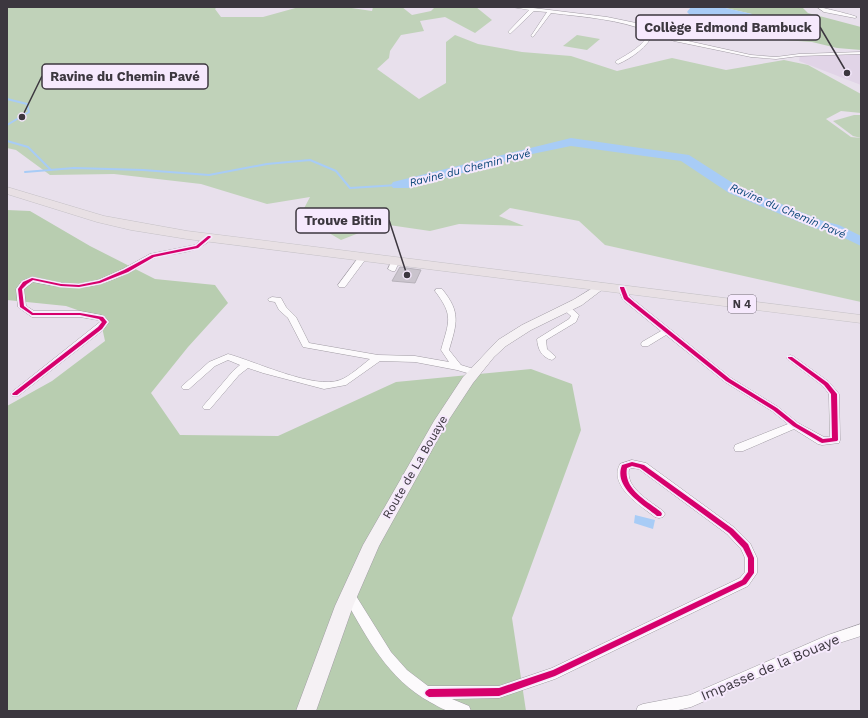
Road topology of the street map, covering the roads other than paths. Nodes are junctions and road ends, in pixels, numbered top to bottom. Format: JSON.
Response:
{"nodes":[{"id":1,"x":514,"y":7,"type":"edge"},
{"id":2,"x":819,"y":7,"type":"edge"},
{"id":3,"x":524,"y":8,"type":"edge"},
{"id":4,"x":532,"y":10,"type":"junction"},
{"id":5,"x":549,"y":12,"type":"junction"},
{"id":6,"x":854,"y":17,"type":"dead end"},
{"id":7,"x":690,"y":22,"type":"dead end"},
{"id":8,"x":653,"y":31,"type":"junction"},
{"id":9,"x":510,"y":33,"type":"dead end"},
{"id":10,"x":534,"y":36,"type":"dead end"},
{"id":11,"x":676,"y":40,"type":"junction"},
{"id":12,"x":861,"y":53,"type":"edge"},
{"id":13,"x":618,"y":62,"type":"dead end"},
{"id":14,"x":9,"y":192,"type":"edge"},
{"id":15,"x":209,"y":237,"type":"junction"},
{"id":16,"x":364,"y":256,"type":"junction"},
{"id":17,"x":342,"y":285,"type":"dead end"},
{"id":18,"x":601,"y":286,"type":"junction"},
{"id":19,"x":622,"y":288,"type":"junction"},
{"id":20,"x":439,"y":291,"type":"dead end"},
{"id":21,"x":272,"y":299,"type":"dead end"},
{"id":22,"x":567,"y":309,"type":"junction"},
{"id":23,"x":861,"y":319,"type":"edge"},
{"id":24,"x":666,"y":331,"type":"junction"},
{"id":25,"x":645,"y":344,"type":"dead end"},
{"id":26,"x":552,"y":357,"type":"dead end"},
{"id":27,"x":378,"y":358,"type":"junction"},
{"id":28,"x":790,"y":358,"type":"dead end"},
{"id":29,"x":248,"y":364,"type":"junction"},
{"id":30,"x":458,"y":367,"type":"junction"},
{"id":31,"x":474,"y":372,"type":"junction"},
{"id":32,"x":186,"y":388,"type":"dead end"},
{"id":33,"x":15,"y":394,"type":"dead end"},
{"id":34,"x":207,"y":407,"type":"dead end"},
{"id":35,"x":795,"y":425,"type":"junction"},
{"id":36,"x":739,"y":448,"type":"dead end"},
{"id":37,"x":659,"y":514,"type":"dead end"},
{"id":38,"x":350,"y":595,"type":"junction"},
{"id":39,"x":861,"y":630,"type":"edge"},
{"id":40,"x":429,"y":693,"type":"junction"},
{"id":41,"x":680,"y":707,"type":"edge"},
{"id":42,"x":306,"y":711,"type":"edge"},
{"id":43,"x":464,"y":711,"type":"edge"},
{"id":44,"x":643,"y":711,"type":"edge"}],
"edges":[{"from":1,"to":3,"type":"street"},
{"from":2,"to":6,"type":"street"},
{"from":3,"to":4,"type":"street"},
{"from":4,"to":5,"type":"street"},
{"from":4,"to":9,"type":"street"},
{"from":5,"to":8,"type":"street"},
{"from":5,"to":10,"type":"street"},
{"from":7,"to":11,"type":"street"},
{"from":8,"to":11,"type":"street"},
{"from":8,"to":13,"type":"street"},
{"from":11,"to":12,"type":"street"},
{"from":14,"to":15,"type":"highway","number":"N 4"},
{"from":15,"to":16,"type":"highway","number":"N 4"},
{"from":15,"to":33,"type":"street"},
{"from":16,"to":17,"type":"street"},
{"from":16,"to":18,"type":"highway","number":"N 4"},
{"from":18,"to":19,"type":"highway","number":"N 4"},
{"from":18,"to":22,"type":"main road","name":"Route de La Bouaye"},
{"from":19,"to":23,"type":"highway","number":"N 4"},
{"from":19,"to":24,"type":"street"},
{"from":20,"to":30,"type":"street"},
{"from":21,"to":27,"type":"street"},
{"from":22,"to":26,"type":"street"},
{"from":22,"to":31,"type":"main road","name":"Route de La Bouaye"},
{"from":24,"to":25,"type":"street"},
{"from":24,"to":35,"type":"street"},
{"from":27,"to":29,"type":"street"},
{"from":27,"to":30,"type":"street"},
{"from":28,"to":35,"type":"street"},
{"from":29,"to":32,"type":"street"},
{"from":29,"to":34,"type":"street"},
{"from":30,"to":31,"type":"street"},
{"from":31,"to":38,"type":"main road","name":"Route de La Bouaye"},
{"from":35,"to":36,"type":"street"},
{"from":37,"to":40,"type":"street"},
{"from":38,"to":40,"type":"street"},
{"from":38,"to":42,"type":"main road","name":"Route de La Bouaye"},
{"from":39,"to":41,"type":"street","name":"Impasse de la Bouaye"},
{"from":40,"to":43,"type":"street"},
{"from":41,"to":44,"type":"street","name":"Impasse de la Bouaye"}]}
